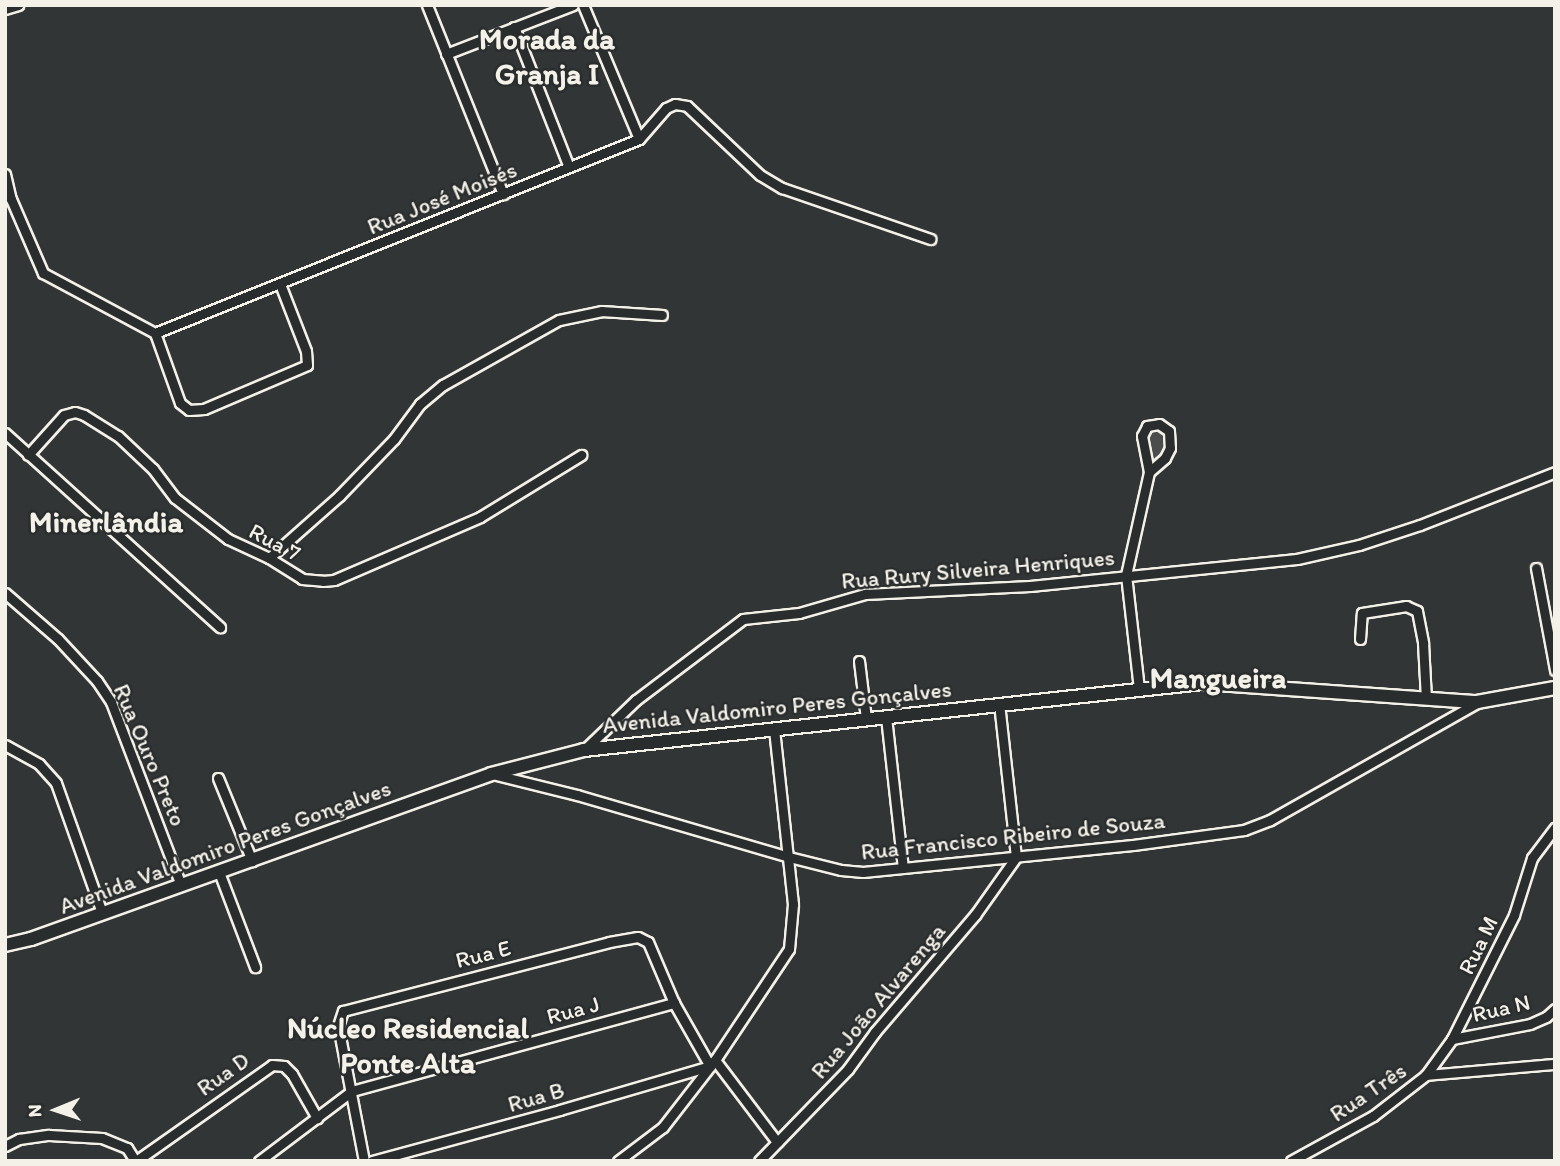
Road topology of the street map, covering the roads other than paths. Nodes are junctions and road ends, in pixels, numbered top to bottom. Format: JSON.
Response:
{"nodes":[{"id":1,"x":18,"y":5,"type":"edge"},
{"id":2,"x":427,"y":5,"type":"edge"},
{"id":3,"x":573,"y":5,"type":"edge"},
{"id":4,"x":583,"y":5,"type":"edge"},
{"id":5,"x":5,"y":9,"type":"edge"},
{"id":6,"x":514,"y":27,"type":"junction"},
{"id":7,"x":446,"y":54,"type":"junction"},
{"id":8,"x":639,"y":139,"type":"junction"},
{"id":9,"x":569,"y":167,"type":"junction"},
{"id":10,"x":5,"y":174,"type":"edge"},
{"id":11,"x":503,"y":194,"type":"junction"},
{"id":12,"x":930,"y":239,"type":"dead end"},
{"id":13,"x":280,"y":284,"type":"junction"},
{"id":14,"x":662,"y":315,"type":"dead end"},
{"id":15,"x":155,"y":333,"type":"junction"},
{"id":16,"x":5,"y":433,"type":"edge"},
{"id":17,"x":28,"y":455,"type":"junction"},
{"id":18,"x":581,"y":455,"type":"dead end"},
{"id":19,"x":1555,"y":471,"type":"edge"},
{"id":20,"x":1149,"y":472,"type":"junction"},
{"id":21,"x":269,"y":558,"type":"junction"},
{"id":22,"x":1536,"y":568,"type":"dead end"},
{"id":23,"x":1126,"y":575,"type":"junction"},
{"id":24,"x":5,"y":593,"type":"edge"},
{"id":25,"x":220,"y":627,"type":"dead end"},
{"id":26,"x":1360,"y":639,"type":"dead end"},
{"id":27,"x":859,"y":662,"type":"dead end"},
{"id":28,"x":1555,"y":670,"type":"edge"},
{"id":29,"x":1555,"y":688,"type":"edge"},
{"id":30,"x":1139,"y":689,"type":"junction"},
{"id":31,"x":1426,"y":699,"type":"junction"},
{"id":32,"x":1477,"y":702,"type":"junction"},
{"id":33,"x":999,"y":703,"type":"junction"},
{"id":34,"x":886,"y":717,"type":"junction"},
{"id":35,"x":866,"y":719,"type":"junction"},
{"id":36,"x":774,"y":728,"type":"junction"},
{"id":37,"x":5,"y":745,"type":"edge"},
{"id":38,"x":584,"y":750,"type":"junction"},
{"id":39,"x":528,"y":764,"type":"junction"},
{"id":40,"x":491,"y":774,"type":"junction"},
{"id":41,"x":218,"y":778,"type":"dead end"},
{"id":42,"x":530,"y":784,"type":"junction"},
{"id":43,"x":1555,"y":828,"type":"edge"},
{"id":44,"x":789,"y":857,"type":"junction"},
{"id":45,"x":1016,"y":857,"type":"junction"},
{"id":46,"x":252,"y":861,"type":"junction"},
{"id":47,"x":903,"y":868,"type":"junction"},
{"id":48,"x":219,"y":872,"type":"junction"},
{"id":49,"x":181,"y":885,"type":"junction"},
{"id":50,"x":102,"y":913,"type":"junction"},
{"id":51,"x":5,"y":945,"type":"edge"},
{"id":52,"x":255,"y":967,"type":"dead end"},
{"id":53,"x":674,"y":1003,"type":"junction"},
{"id":54,"x":1555,"y":1009,"type":"edge"},
{"id":55,"x":1452,"y":1039,"type":"junction"},
{"id":56,"x":712,"y":1063,"type":"junction"},
{"id":57,"x":1555,"y":1065,"type":"edge"},
{"id":58,"x":1426,"y":1075,"type":"junction"},
{"id":59,"x":352,"y":1091,"type":"junction"},
{"id":60,"x":317,"y":1118,"type":"junction"},
{"id":61,"x":777,"y":1142,"type":"junction"},
{"id":62,"x":5,"y":1146,"type":"edge"},
{"id":63,"x":136,"y":1161,"type":"edge"},
{"id":64,"x":259,"y":1161,"type":"edge"},
{"id":65,"x":364,"y":1161,"type":"edge"},
{"id":66,"x":372,"y":1161,"type":"edge"},
{"id":67,"x":618,"y":1161,"type":"edge"},
{"id":68,"x":759,"y":1161,"type":"edge"},
{"id":69,"x":1291,"y":1161,"type":"edge"}],
"edges":[{"from":1,"to":5,"type":"street"},
{"from":2,"to":7,"type":"street"},
{"from":3,"to":6,"type":"street"},
{"from":4,"to":8,"type":"street"},
{"from":6,"to":7,"type":"street"},
{"from":6,"to":9,"type":"street"},
{"from":7,"to":11,"type":"street"},
{"from":8,"to":9,"type":"street","name":"Rua José Moisés"},
{"from":8,"to":12,"type":"street","name":"Rua José Moisés"},
{"from":9,"to":11,"type":"street","name":"Rua José Moisés"},
{"from":10,"to":15,"type":"street"},
{"from":11,"to":13,"type":"street","name":"Rua José Moisés"},
{"from":13,"to":15,"type":"street","name":"Rua José Moisés"},
{"from":13,"to":15,"type":"street"},
{"from":14,"to":21,"type":"street"},
{"from":16,"to":17,"type":"street"},
{"from":17,"to":21,"type":"street","name":"Rua 7"},
{"from":17,"to":25,"type":"street"},
{"from":18,"to":21,"type":"street","name":"Rua 7"},
{"from":19,"to":23,"type":"street","name":"Rua Rury Silveira Henriques"},
{"from":20,"to":20,"type":"street"},
{"from":20,"to":23,"type":"street"},
{"from":22,"to":28,"type":"street"},
{"from":23,"to":30,"type":"street"},
{"from":23,"to":38,"type":"street","name":"Rua Rury Silveira Henriques"},
{"from":24,"to":49,"type":"street","name":"Rua Ouro Preto"},
{"from":26,"to":31,"type":"street"},
{"from":27,"to":35,"type":"street"},
{"from":29,"to":32,"type":"street","name":"Avenida Valdomiro Peres Gonçalves"},
{"from":30,"to":31,"type":"street","name":"Avenida Valdomiro Peres Gonçalves"},
{"from":30,"to":33,"type":"street","name":"Avenida Valdomiro Peres Gonçalves"},
{"from":31,"to":32,"type":"street","name":"Avenida Valdomiro Peres Gonçalves"},
{"from":32,"to":45,"type":"street","name":"Rua Francisco Ribeiro de Souza"},
{"from":33,"to":34,"type":"street","name":"Avenida Valdomiro Peres Gonçalves"},
{"from":33,"to":45,"type":"street"},
{"from":34,"to":35,"type":"street","name":"Avenida Valdomiro Peres Gonçalves"},
{"from":34,"to":47,"type":"street"},
{"from":35,"to":36,"type":"street","name":"Avenida Valdomiro Peres Gonçalves"},
{"from":36,"to":38,"type":"street","name":"Avenida Valdomiro Peres Gonçalves"},
{"from":36,"to":44,"type":"street"},
{"from":37,"to":50,"type":"street"},
{"from":38,"to":39,"type":"street","name":"Avenida Valdomiro Peres Gonçalves"},
{"from":39,"to":40,"type":"street","name":"Avenida Valdomiro Peres Gonçalves"},
{"from":39,"to":42,"type":"street"},
{"from":40,"to":42,"type":"street","name":"Rua Francisco Ribeiro de Souza"},
{"from":40,"to":46,"type":"street","name":"Avenida Valdomiro Peres Gonçalves"},
{"from":41,"to":46,"type":"street"},
{"from":42,"to":44,"type":"street","name":"Rua Francisco Ribeiro de Souza"},
{"from":43,"to":55,"type":"street","name":"Rua M"},
{"from":44,"to":47,"type":"street","name":"Rua Francisco Ribeiro de Souza"},
{"from":44,"to":56,"type":"street"},
{"from":45,"to":47,"type":"street","name":"Rua Francisco Ribeiro de Souza"},
{"from":45,"to":61,"type":"street","name":"Rua João Alvarenga"},
{"from":46,"to":48,"type":"street","name":"Avenida Valdomiro Peres Gonçalves"},
{"from":48,"to":49,"type":"street","name":"Avenida Valdomiro Peres Gonçalves"},
{"from":48,"to":52,"type":"street"},
{"from":49,"to":50,"type":"street","name":"Avenida Valdomiro Peres Gonçalves"},
{"from":50,"to":51,"type":"street","name":"Avenida Valdomiro Peres Gonçalves"},
{"from":53,"to":56,"type":"street","name":"Rua E"},
{"from":53,"to":59,"type":"street","name":"Rua J"},
{"from":53,"to":59,"type":"street","name":"Rua E"},
{"from":54,"to":55,"type":"street","name":"Rua N"},
{"from":55,"to":58,"type":"street","name":"Rua M"},
{"from":56,"to":61,"type":"street","name":"Rua E"},
{"from":56,"to":66,"type":"street","name":"Rua B"},
{"from":56,"to":67,"type":"street"},
{"from":57,"to":58,"type":"street","name":"Rua Três"},
{"from":58,"to":69,"type":"street","name":"Rua Três"},
{"from":59,"to":60,"type":"street","name":"Rua J"},
{"from":59,"to":65,"type":"street","name":"Rua E"},
{"from":60,"to":63,"type":"street","name":"Rua D"},
{"from":60,"to":64,"type":"street","name":"Rua J"},
{"from":61,"to":68,"type":"street","name":"Rua João Alvarenga"},
{"from":62,"to":63,"type":"street"}]}
